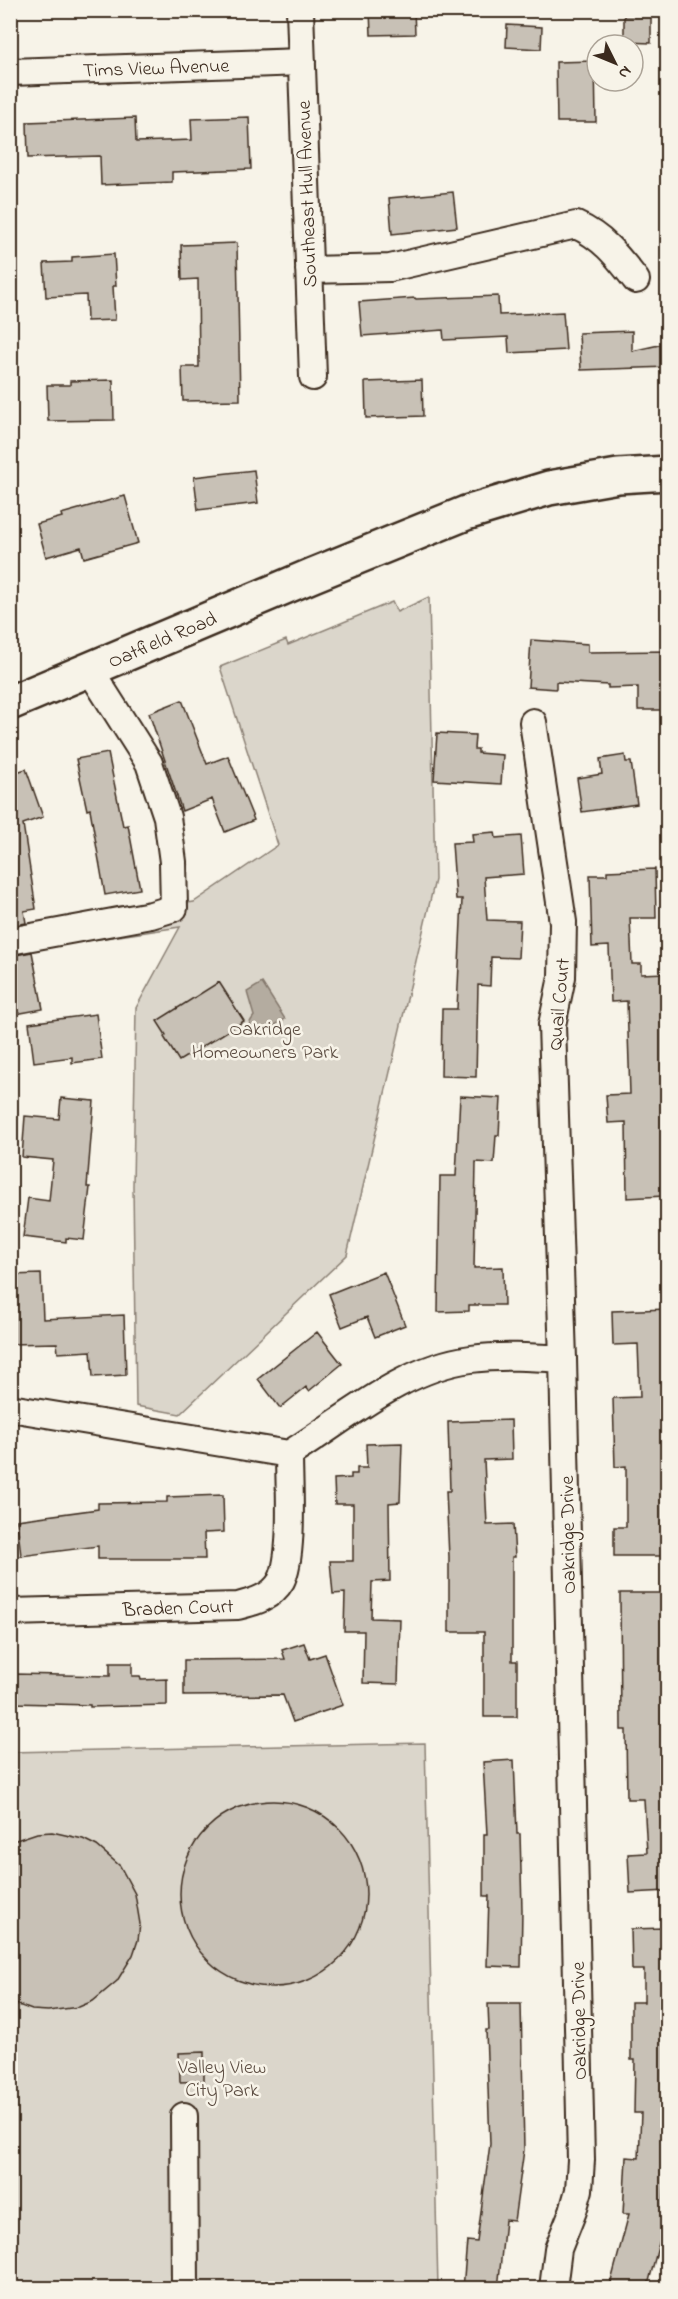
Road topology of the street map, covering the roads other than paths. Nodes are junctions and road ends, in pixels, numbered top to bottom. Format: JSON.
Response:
{"nodes":[{"id":1,"x":300,"y":10,"type":"edge"},
{"id":2,"x":302,"y":62,"type":"junction"},
{"id":3,"x":10,"y":72,"type":"edge"},
{"id":4,"x":309,"y":270,"type":"junction"},
{"id":5,"x":636,"y":280,"type":"dead end"},
{"id":6,"x":313,"y":377,"type":"dead end"},
{"id":7,"x":668,"y":473,"type":"edge"},
{"id":8,"x":90,"y":670,"type":"junction"},
{"id":9,"x":10,"y":703,"type":"edge"},
{"id":10,"x":533,"y":722,"type":"dead end"},
{"id":11,"x":10,"y":941,"type":"edge"},
{"id":12,"x":563,"y":1359,"type":"junction"},
{"id":13,"x":10,"y":1408,"type":"edge"},
{"id":14,"x":289,"y":1454,"type":"junction"},
{"id":15,"x":10,"y":1612,"type":"edge"},
{"id":16,"x":184,"y":2116,"type":"dead end"},
{"id":17,"x":185,"y":2289,"type":"edge"},
{"id":18,"x":553,"y":2289,"type":"edge"}],
"edges":[{"from":1,"to":2,"type":"street","name":"Southeast Hull Avenue"},
{"from":2,"to":3,"type":"street","name":"Tims View Avenue"},
{"from":2,"to":4,"type":"street","name":"Southeast Hull Avenue"},
{"from":4,"to":5,"type":"street"},
{"from":4,"to":6,"type":"street","name":"Southeast Hull Avenue"},
{"from":7,"to":8,"type":"main road","name":"Oatfield Road"},
{"from":8,"to":9,"type":"main road","name":"Oatfield Road"},
{"from":8,"to":11,"type":"street"},
{"from":10,"to":12,"type":"street","name":"Quail Court"},
{"from":12,"to":14,"type":"street"},
{"from":12,"to":18,"type":"street","name":"Oakridge Drive"},
{"from":13,"to":14,"type":"street"},
{"from":14,"to":15,"type":"street","name":"Braden Court"},
{"from":16,"to":17,"type":"street"}]}
